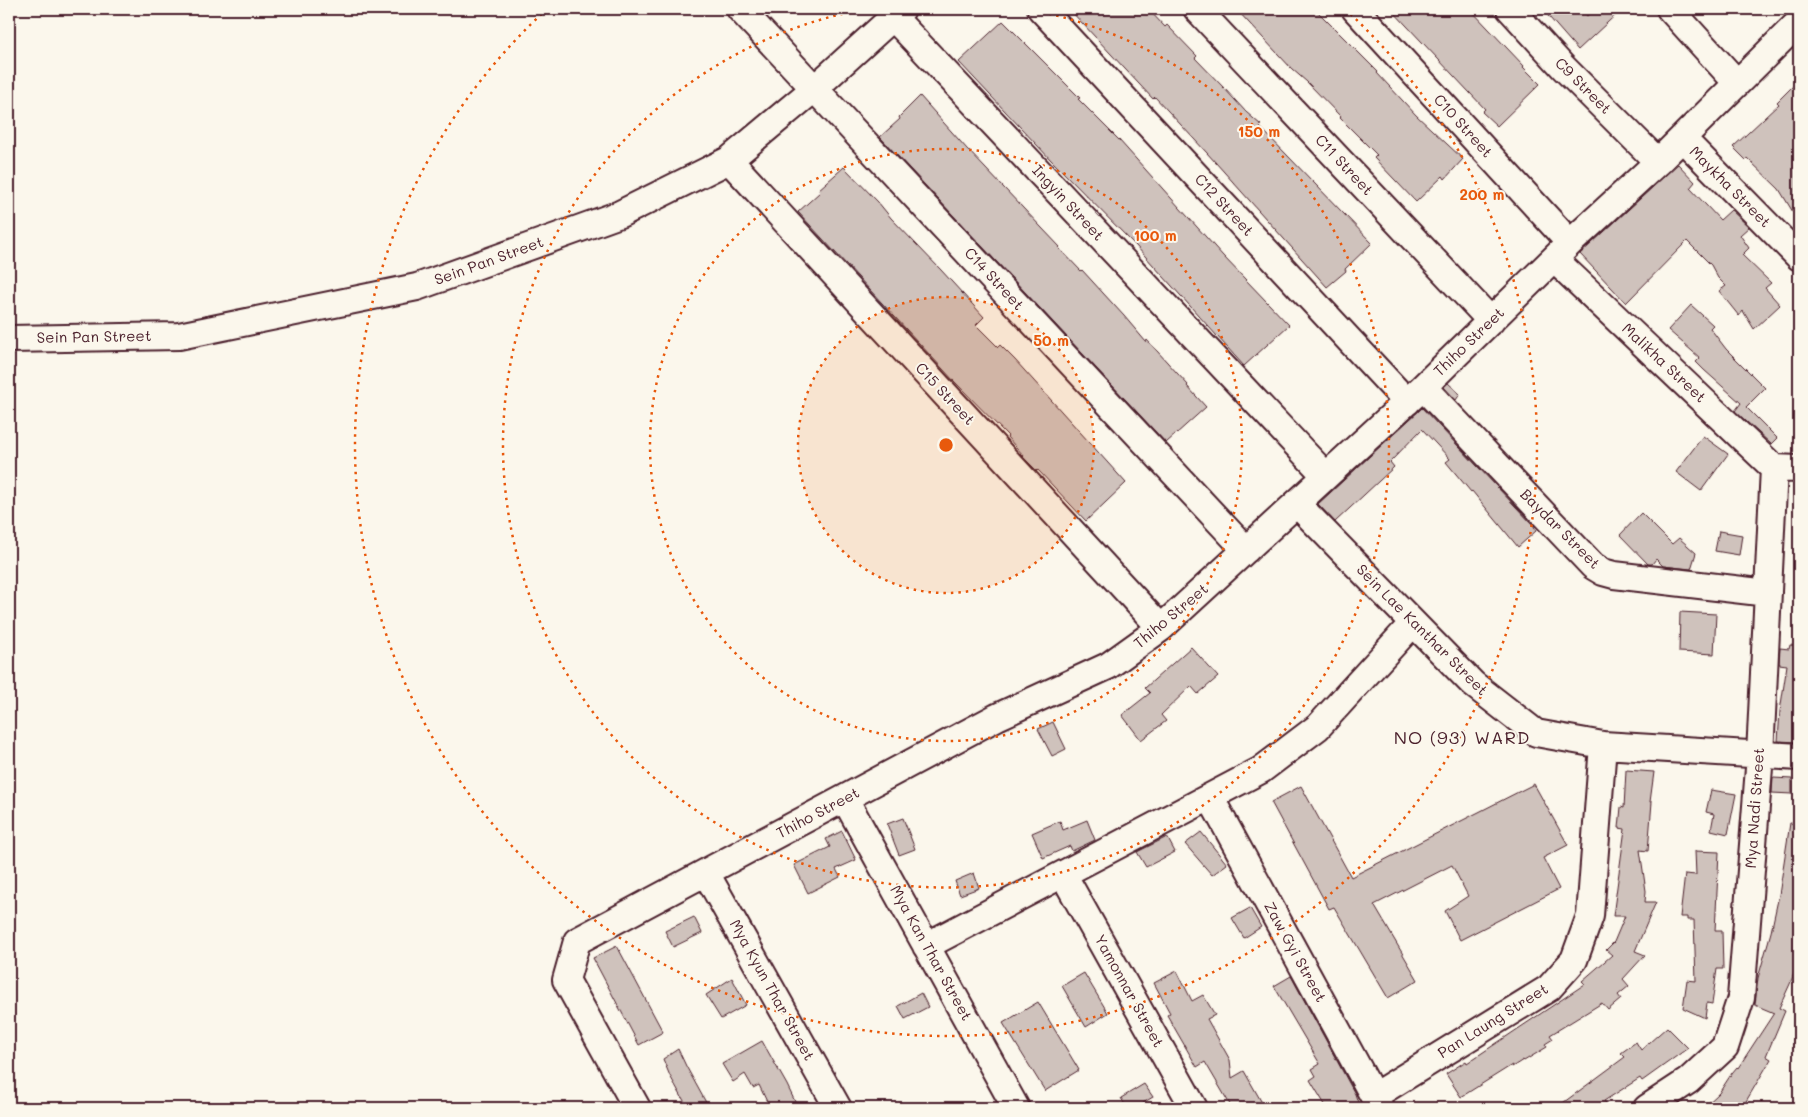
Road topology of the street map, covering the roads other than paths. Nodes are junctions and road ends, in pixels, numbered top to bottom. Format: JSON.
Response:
{"nodes":[{"id":1,"x":740,"y":9,"type":"edge"},
{"id":2,"x":1041,"y":9,"type":"edge"},
{"id":3,"x":1197,"y":9,"type":"edge"},
{"id":4,"x":1356,"y":9,"type":"edge"},
{"id":5,"x":1510,"y":9,"type":"edge"},
{"id":6,"x":1670,"y":9,"type":"edge"},
{"id":7,"x":898,"y":13,"type":"edge"},
{"id":8,"x":1799,"y":22,"type":"edge"},
{"id":9,"x":1737,"y":83,"type":"junction"},
{"id":10,"x":815,"y":88,"type":"junction"},
{"id":11,"x":1682,"y":138,"type":"junction"},
{"id":12,"x":728,"y":160,"type":"junction"},
{"id":13,"x":1658,"y":162,"type":"junction"},
{"id":14,"x":1562,"y":251,"type":"junction"},
{"id":15,"x":1799,"y":257,"type":"edge"},
{"id":16,"x":1491,"y":321,"type":"junction"},
{"id":17,"x":9,"y":339,"type":"edge"},
{"id":18,"x":1415,"y":394,"type":"junction"},
{"id":19,"x":1774,"y":468,"type":"junction"},
{"id":20,"x":1799,"y":469,"type":"edge"},
{"id":21,"x":1326,"y":476,"type":"junction"},
{"id":22,"x":1297,"y":504,"type":"junction"},
{"id":23,"x":1246,"y":550,"type":"junction"},
{"id":24,"x":1768,"y":593,"type":"junction"},
{"id":25,"x":1413,"y":623,"type":"junction"},
{"id":26,"x":1161,"y":628,"type":"junction"},
{"id":27,"x":1604,"y":745,"type":"junction"},
{"id":28,"x":1760,"y":755,"type":"junction"},
{"id":29,"x":1799,"y":757,"type":"edge"},
{"id":30,"x":1210,"y":797,"type":"junction"},
{"id":31,"x":845,"y":798,"type":"junction"},
{"id":32,"x":706,"y":873,"type":"junction"},
{"id":33,"x":1063,"y":874,"type":"junction"},
{"id":34,"x":926,"y":946,"type":"junction"},
{"id":35,"x":1377,"y":1102,"type":"edge"},
{"id":36,"x":637,"y":1108,"type":"edge"},
{"id":37,"x":838,"y":1108,"type":"edge"},
{"id":38,"x":1016,"y":1108,"type":"edge"},
{"id":39,"x":1194,"y":1108,"type":"edge"},
{"id":40,"x":1647,"y":1108,"type":"edge"}],
"edges":[{"from":1,"to":10,"type":"street","name":"C14 Street"},
{"from":2,"to":18,"type":"street","name":"C12 Street"},
{"from":3,"to":16,"type":"street","name":"C11 Street"},
{"from":4,"to":14,"type":"street","name":"C10 Street"},
{"from":5,"to":13,"type":"street","name":"C9 Street"},
{"from":6,"to":9,"type":"street"},
{"from":7,"to":10,"type":"street","name":"Sein Pan Street"},
{"from":7,"to":21,"type":"street","name":"Ingyin Street"},
{"from":8,"to":9,"type":"street","name":"Thiho Street"},
{"from":9,"to":11,"type":"street","name":"Thiho Street"},
{"from":10,"to":12,"type":"street","name":"Sein Pan Street"},
{"from":10,"to":23,"type":"street","name":"C14 Street"},
{"from":11,"to":13,"type":"street","name":"Thiho Street"},
{"from":11,"to":15,"type":"street","name":"Maykha Street"},
{"from":12,"to":17,"type":"street","name":"Sein Pan Street"},
{"from":12,"to":26,"type":"street","name":"C15 Street"},
{"from":13,"to":14,"type":"street","name":"Thiho Street"},
{"from":14,"to":16,"type":"street","name":"Thiho Street"},
{"from":14,"to":19,"type":"street","name":"Malikha Street"},
{"from":16,"to":18,"type":"street","name":"Thiho Street"},
{"from":18,"to":21,"type":"street","name":"Thiho Street"},
{"from":18,"to":24,"type":"street","name":"Baydar Street"},
{"from":19,"to":20,"type":"street"},
{"from":19,"to":24,"type":"street","name":"Mya Nadi Street"},
{"from":21,"to":22,"type":"street","name":"Thiho Street"},
{"from":22,"to":23,"type":"street","name":"Thiho Street"},
{"from":22,"to":25,"type":"street","name":"Sein Lae Kanthar Street"},
{"from":23,"to":26,"type":"street","name":"Thiho Street"},
{"from":24,"to":28,"type":"street","name":"Mya Nadi Street"},
{"from":25,"to":27,"type":"street","name":"Sein Lae Kanthar Street"},
{"from":25,"to":30,"type":"street"},
{"from":26,"to":31,"type":"street","name":"Thiho Street"},
{"from":27,"to":28,"type":"street","name":"Sein Lae Kanthar Street"},
{"from":27,"to":35,"type":"street","name":"Pan Laung Street"},
{"from":28,"to":29,"type":"street","name":"Sein Lae Kanthar Street"},
{"from":28,"to":40,"type":"street","name":"Mya Nadi Street"},
{"from":30,"to":33,"type":"street"},
{"from":30,"to":35,"type":"street","name":"Zaw Gyi Street"},
{"from":31,"to":32,"type":"street","name":"Thiho Street"},
{"from":31,"to":34,"type":"street","name":"Mya Kan Thar Street"},
{"from":32,"to":36,"type":"street","name":"Thiho Street"},
{"from":32,"to":37,"type":"street","name":"Mya Kyun Thar Street"},
{"from":33,"to":34,"type":"street"},
{"from":33,"to":39,"type":"street","name":"Yamonnar Street"},
{"from":34,"to":38,"type":"street","name":"Mya Kan Thar Street"}]}
